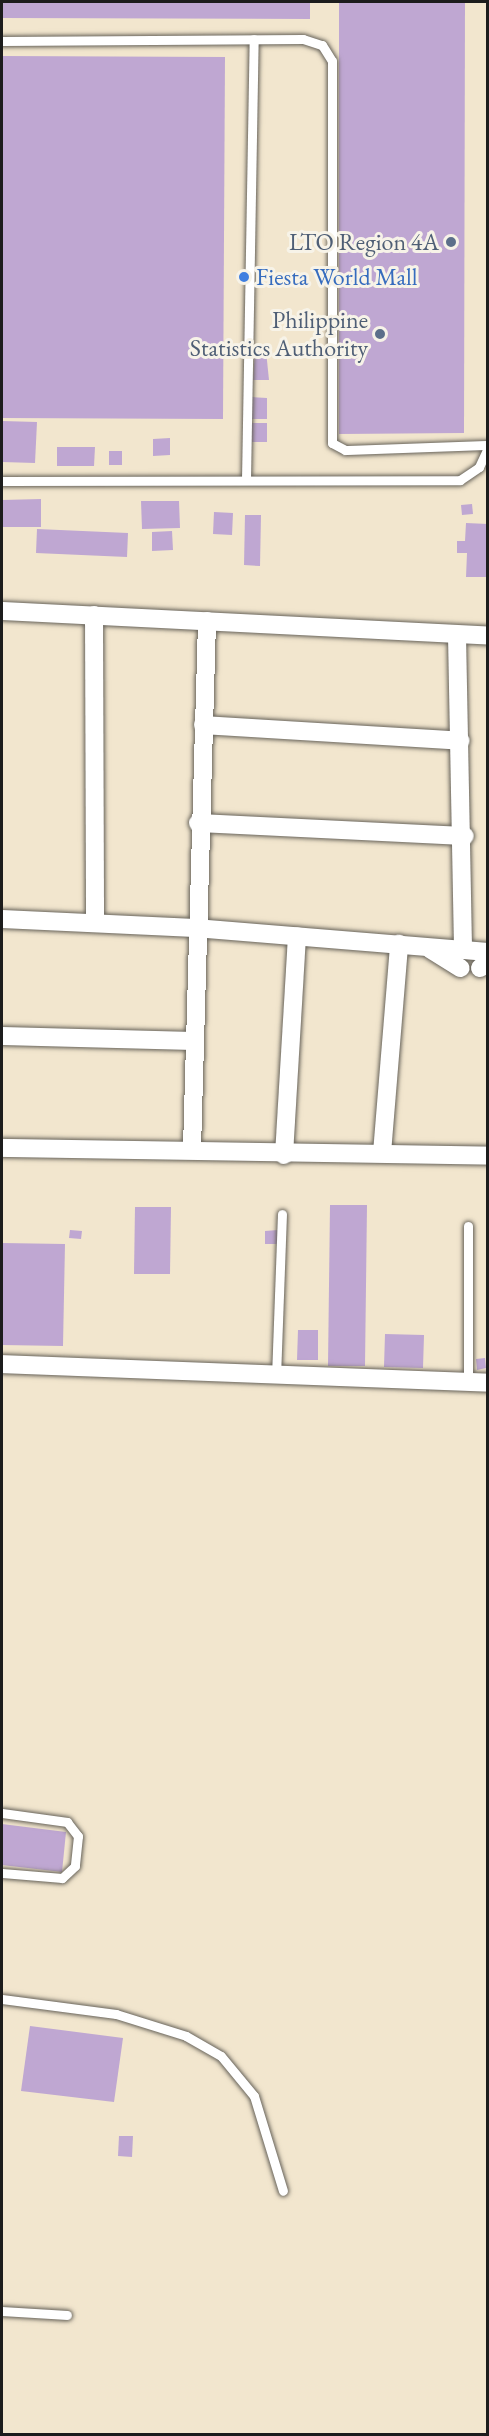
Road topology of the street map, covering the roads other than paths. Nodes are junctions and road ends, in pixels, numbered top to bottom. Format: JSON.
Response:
{"nodes":[{"id":1,"x":254,"y":39,"type":"junction"},
{"id":2,"x":2,"y":41,"type":"edge"},
{"id":3,"x":488,"y":447,"type":"edge"},
{"id":4,"x":246,"y":480,"type":"junction"},
{"id":5,"x":2,"y":481,"type":"edge"},
{"id":6,"x":2,"y":611,"type":"edge"},
{"id":7,"x":94,"y":615,"type":"junction"},
{"id":8,"x":207,"y":621,"type":"junction"},
{"id":9,"x":457,"y":635,"type":"junction"},
{"id":10,"x":488,"y":636,"type":"edge"},
{"id":11,"x":203,"y":725,"type":"junction"},
{"id":12,"x":461,"y":741,"type":"junction"},
{"id":13,"x":198,"y":823,"type":"junction"},
{"id":14,"x":465,"y":836,"type":"junction"},
{"id":15,"x":2,"y":919,"type":"edge"},
{"id":16,"x":95,"y":922,"type":"junction"},
{"id":17,"x":195,"y":928,"type":"junction"},
{"id":18,"x":297,"y":936,"type":"junction"},
{"id":19,"x":399,"y":944,"type":"junction"},
{"id":20,"x":463,"y":948,"type":"junction"},
{"id":21,"x":430,"y":949,"type":"junction"},
{"id":22,"x":488,"y":952,"type":"edge"},
{"id":23,"x":460,"y":968,"type":"dead end"},
{"id":24,"x":2,"y":1036,"type":"edge"},
{"id":25,"x":194,"y":1041,"type":"junction"},
{"id":26,"x":2,"y":1148,"type":"edge"},
{"id":27,"x":192,"y":1149,"type":"junction"},
{"id":28,"x":382,"y":1153,"type":"junction"},
{"id":29,"x":284,"y":1155,"type":"junction"},
{"id":30,"x":488,"y":1156,"type":"edge"},
{"id":31,"x":282,"y":1214,"type":"dead end"},
{"id":32,"x":468,"y":1226,"type":"dead end"},
{"id":33,"x":2,"y":1364,"type":"edge"},
{"id":34,"x":276,"y":1377,"type":"junction"},
{"id":35,"x":488,"y":1383,"type":"edge"},
{"id":36,"x":468,"y":1384,"type":"junction"},
{"id":37,"x":2,"y":1813,"type":"edge"},
{"id":38,"x":2,"y":1874,"type":"edge"},
{"id":39,"x":2,"y":1999,"type":"edge"},
{"id":40,"x":283,"y":2191,"type":"dead end"},
{"id":41,"x":2,"y":2311,"type":"edge"},
{"id":42,"x":66,"y":2315,"type":"dead end"}],
"edges":[{"from":1,"to":2,"type":"lane"},
{"from":1,"to":3,"type":"lane"},
{"from":1,"to":4,"type":"lane"},
{"from":3,"to":4,"type":"lane"},
{"from":4,"to":5,"type":"lane"},
{"from":6,"to":7,"type":"street"},
{"from":7,"to":8,"type":"street"},
{"from":7,"to":16,"type":"street"},
{"from":8,"to":9,"type":"street"},
{"from":8,"to":11,"type":"street"},
{"from":9,"to":10,"type":"street"},
{"from":9,"to":12,"type":"street"},
{"from":11,"to":12,"type":"street"},
{"from":11,"to":13,"type":"street"},
{"from":12,"to":14,"type":"street"},
{"from":13,"to":14,"type":"street"},
{"from":13,"to":17,"type":"street"},
{"from":14,"to":20,"type":"street"},
{"from":15,"to":16,"type":"street"},
{"from":16,"to":17,"type":"street"},
{"from":17,"to":18,"type":"street"},
{"from":17,"to":25,"type":"street"},
{"from":18,"to":19,"type":"street"},
{"from":18,"to":29,"type":"street"},
{"from":19,"to":21,"type":"street"},
{"from":19,"to":28,"type":"street"},
{"from":20,"to":21,"type":"street"},
{"from":20,"to":22,"type":"street"},
{"from":21,"to":23,"type":"street"},
{"from":24,"to":25,"type":"street"},
{"from":25,"to":27,"type":"street"},
{"from":26,"to":27,"type":"street"},
{"from":27,"to":29,"type":"street"},
{"from":28,"to":29,"type":"street"},
{"from":28,"to":30,"type":"street"},
{"from":31,"to":34,"type":"lane"},
{"from":32,"to":36,"type":"lane"},
{"from":33,"to":34,"type":"street"},
{"from":34,"to":36,"type":"street"},
{"from":35,"to":36,"type":"street"},
{"from":37,"to":38,"type":"lane"},
{"from":39,"to":40,"type":"lane"},
{"from":41,"to":42,"type":"lane"}]}
